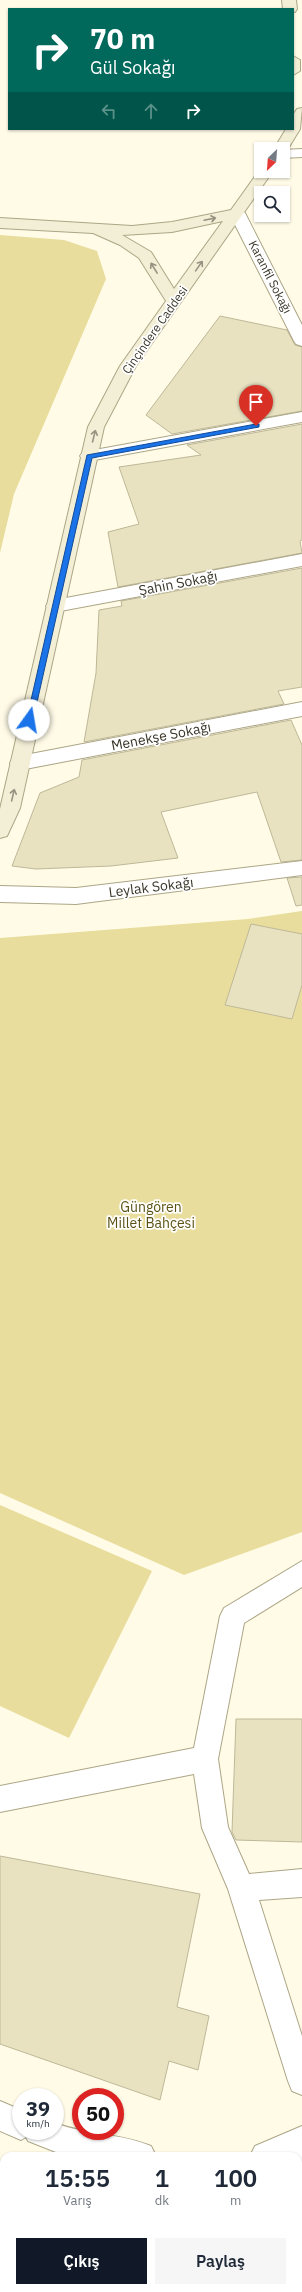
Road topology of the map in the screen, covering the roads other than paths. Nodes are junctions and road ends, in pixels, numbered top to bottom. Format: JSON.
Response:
{"nodes":[{"id":1,"x":302,"y":112,"type":"edge"},
{"id":2,"x":294,"y":127,"type":"edge"},
{"id":3,"x":283,"y":130,"type":"edge"},
{"id":4,"x":292,"y":130,"type":"edge"},
{"id":5,"x":281,"y":142,"type":"edge"},
{"id":6,"x":285,"y":142,"type":"edge"},
{"id":7,"x":302,"y":153,"type":"edge"},
{"id":8,"x":290,"y":154,"type":"edge"},
{"id":9,"x":261,"y":178,"type":"edge"},
{"id":10,"x":237,"y":213,"type":"junction"},
{"id":11,"x":0,"y":223,"type":"edge"},
{"id":12,"x":96,"y":229,"type":"junction"},
{"id":13,"x":174,"y":301,"type":"junction"},
{"id":14,"x":302,"y":341,"type":"edge"},
{"id":15,"x":302,"y":418,"type":"edge"},
{"id":16,"x":89,"y":456,"type":"junction"},
{"id":17,"x":302,"y":560,"type":"edge"},
{"id":18,"x":55,"y":606,"type":"junction"},
{"id":19,"x":302,"y":709,"type":"edge"},
{"id":20,"x":20,"y":763,"type":"junction"},
{"id":21,"x":0,"y":831,"type":"edge"},
{"id":22,"x":302,"y":868,"type":"edge"},
{"id":23,"x":0,"y":894,"type":"edge"},
{"id":24,"x":302,"y":1573,"type":"edge"},
{"id":25,"x":205,"y":1759,"type":"junction"},
{"id":26,"x":0,"y":1800,"type":"edge"},
{"id":27,"x":302,"y":1883,"type":"edge"},
{"id":28,"x":240,"y":1888,"type":"junction"},
{"id":29,"x":302,"y":2081,"type":"edge"},
{"id":30,"x":0,"y":2116,"type":"edge"},
{"id":31,"x":12,"y":2121,"type":"edge"},
{"id":32,"x":61,"y":2140,"type":"edge"},
{"id":33,"x":302,"y":2141,"type":"edge"},
{"id":34,"x":120,"y":2152,"type":"edge"},
{"id":35,"x":275,"y":2152,"type":"edge"}],
"edges":[{"from":1,"to":2,"type":"main road"},
{"from":3,"to":5,"type":"main road"},
{"from":4,"to":6,"type":"main road"},
{"from":7,"to":8,"type":"street"},
{"from":9,"to":10,"type":"main road","name":"Çinçindere Caddesi"},
{"from":12,"to":10,"type":"main road","one_way":true},
{"from":13,"to":10,"type":"main road","name":"Çinçindere Caddesi","one_way":true},
{"from":10,"to":14,"type":"street","name":"Karanfil Sokağı"},
{"from":11,"to":12,"type":"main road"},
{"from":13,"to":12,"type":"main road","one_way":true},
{"from":16,"to":13,"type":"main road","name":"Çinçindere Caddesi","one_way":true},
{"from":15,"to":16,"type":"street"},
{"from":16,"to":18,"type":"main road","name":"Çinçindere Caddesi"},
{"from":17,"to":18,"type":"street","name":"Şahin Sokağı"},
{"from":18,"to":20,"type":"main road","name":"Çinçindere Caddesi"},
{"from":19,"to":20,"type":"street","name":"Menekşe Sokağı"},
{"from":21,"to":20,"type":"main road","name":"Çinçindere Caddesi","one_way":true},
{"from":22,"to":23,"type":"street","name":"Leylak Sokağı"},
{"from":24,"to":25,"type":"street"},
{"from":25,"to":26,"type":"street"},
{"from":25,"to":28,"type":"street"},
{"from":27,"to":28,"type":"street"},
{"from":28,"to":29,"type":"street"},
{"from":30,"to":31,"type":"street"},
{"from":32,"to":34,"type":"street"},
{"from":33,"to":35,"type":"street"}]}
